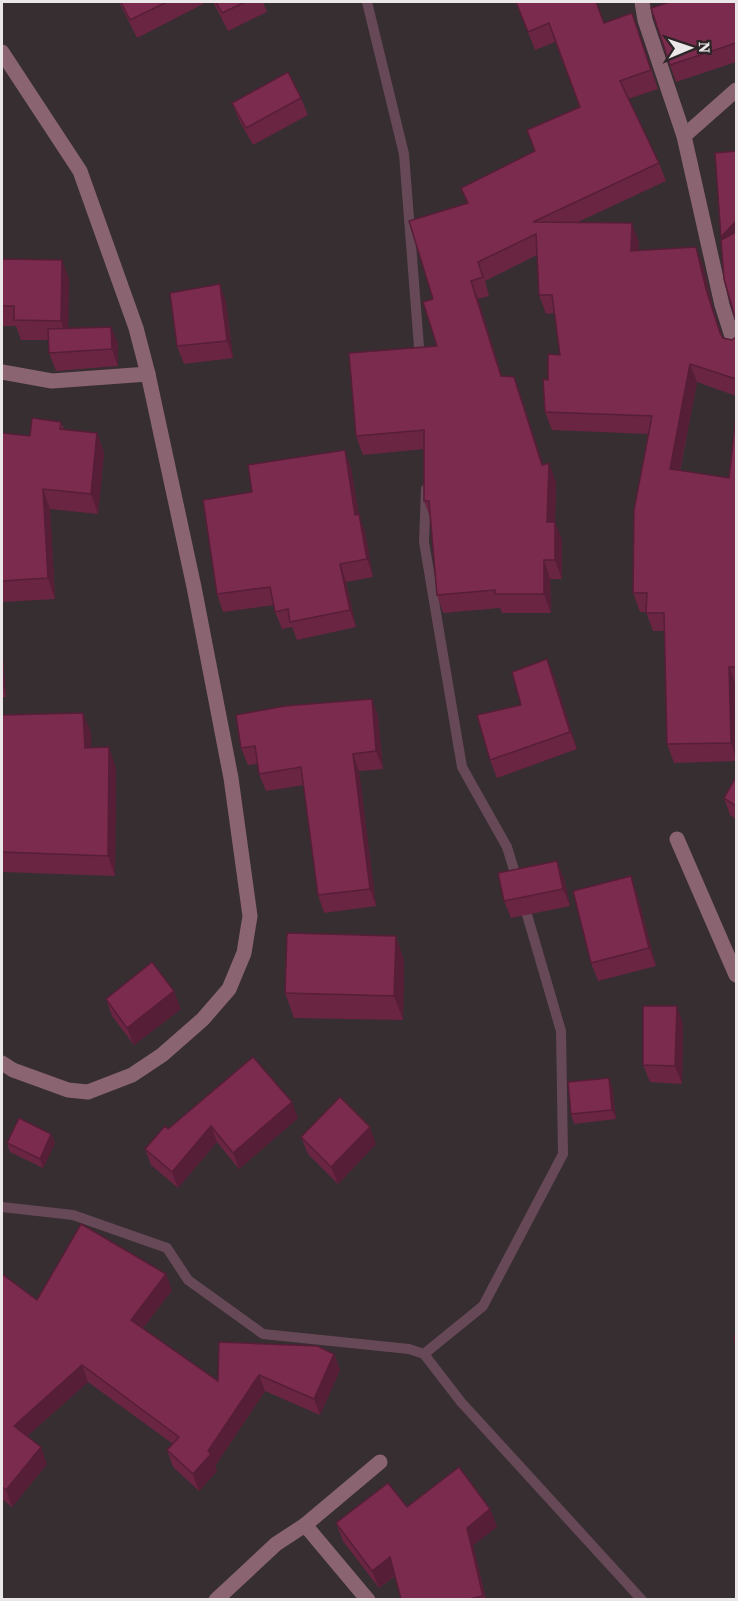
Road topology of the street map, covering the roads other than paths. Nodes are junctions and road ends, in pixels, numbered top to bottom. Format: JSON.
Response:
{"nodes":[{"id":1,"x":642,"y":2,"type":"edge"},
{"id":2,"x":2,"y":52,"type":"edge"},
{"id":3,"x":736,"y":90,"type":"edge"},
{"id":4,"x":684,"y":136,"type":"junction"},
{"id":5,"x":736,"y":349,"type":"edge"},
{"id":6,"x":2,"y":372,"type":"edge"},
{"id":7,"x":148,"y":374,"type":"junction"},
{"id":8,"x":677,"y":840,"type":"dead end"},
{"id":9,"x":736,"y":975,"type":"edge"},
{"id":10,"x":2,"y":1063,"type":"edge"},
{"id":11,"x":380,"y":1462,"type":"dead end"},
{"id":12,"x":305,"y":1525,"type":"junction"},
{"id":13,"x":216,"y":1599,"type":"edge"},
{"id":14,"x":368,"y":1599,"type":"edge"}],
"edges":[{"from":1,"to":4,"type":"street"},
{"from":2,"to":7,"type":"street"},
{"from":3,"to":4,"type":"street"},
{"from":4,"to":5,"type":"street"},
{"from":6,"to":7,"type":"street"},
{"from":7,"to":10,"type":"street"},
{"from":8,"to":9,"type":"street"},
{"from":11,"to":12,"type":"street"},
{"from":12,"to":13,"type":"street"},
{"from":12,"to":14,"type":"street"}]}
